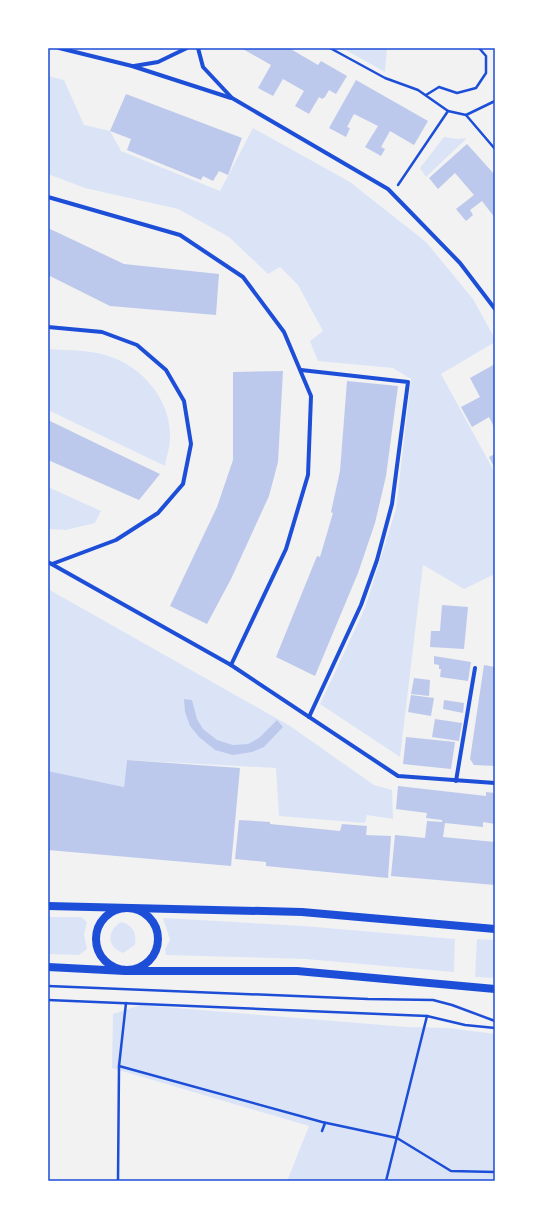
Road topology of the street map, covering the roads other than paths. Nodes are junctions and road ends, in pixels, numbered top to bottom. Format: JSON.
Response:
{"nodes":[{"id":1,"x":59,"y":48,"type":"edge"},
{"id":2,"x":187,"y":48,"type":"edge"},
{"id":3,"x":198,"y":48,"type":"edge"},
{"id":4,"x":132,"y":66,"type":"junction"},
{"id":5,"x":232,"y":98,"type":"junction"},
{"id":6,"x":48,"y":197,"type":"edge"},
{"id":7,"x":495,"y":309,"type":"edge"},
{"id":8,"x":48,"y":327,"type":"edge"},
{"id":9,"x":301,"y":370,"type":"junction"},
{"id":10,"x":50,"y":563,"type":"edge"},
{"id":11,"x":231,"y":665,"type":"junction"},
{"id":12,"x":475,"y":668,"type":"dead end"},
{"id":13,"x":309,"y":717,"type":"junction"},
{"id":14,"x":456,"y":781,"type":"junction"},
{"id":15,"x":495,"y":783,"type":"edge"},
{"id":16,"x":48,"y":906,"type":"edge"},
{"id":17,"x":127,"y":908,"type":"junction"},
{"id":18,"x":495,"y":929,"type":"edge"},
{"id":19,"x":48,"y":967,"type":"edge"},
{"id":20,"x":125,"y":971,"type":"junction"},
{"id":21,"x":495,"y":989,"type":"edge"}],
"edges":[{"from":1,"to":4,"type":"street"},
{"from":2,"to":4,"type":"street"},
{"from":3,"to":5,"type":"street"},
{"from":4,"to":5,"type":"street"},
{"from":5,"to":7,"type":"street"},
{"from":6,"to":9,"type":"street"},
{"from":8,"to":10,"type":"street"},
{"from":9,"to":11,"type":"street"},
{"from":9,"to":13,"type":"street"},
{"from":10,"to":11,"type":"street"},
{"from":11,"to":13,"type":"street"},
{"from":12,"to":14,"type":"street"},
{"from":13,"to":14,"type":"street"},
{"from":14,"to":15,"type":"street"},
{"from":16,"to":17,"type":"main road"},
{"from":17,"to":18,"type":"main road"},
{"from":17,"to":20,"type":"main road"},
{"from":17,"to":20,"type":"main road"},
{"from":19,"to":20,"type":"main road"},
{"from":20,"to":21,"type":"main road"}]}
